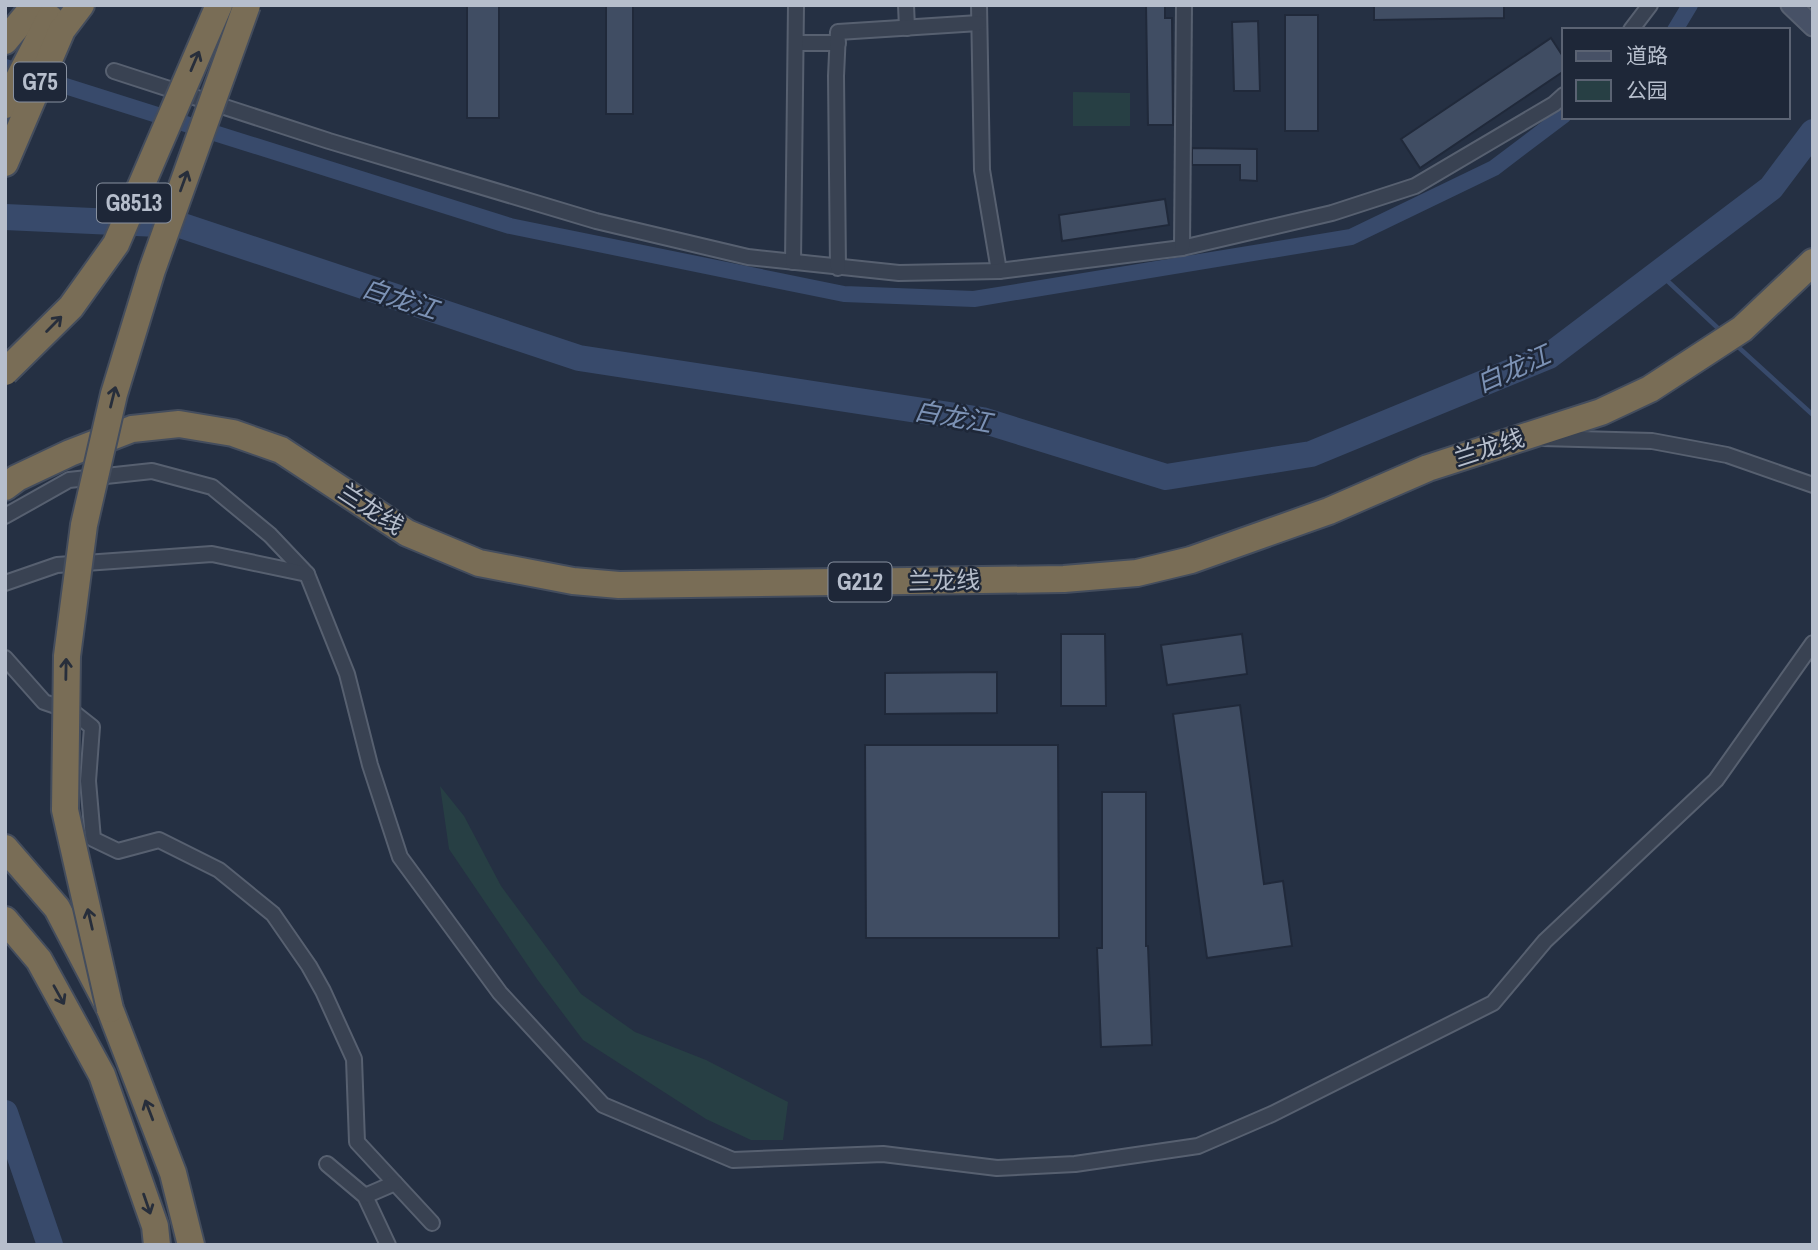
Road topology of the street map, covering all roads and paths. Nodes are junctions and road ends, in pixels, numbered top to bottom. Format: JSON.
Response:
{"nodes":[{"id":1,"x":35,"y":5,"type":"edge"},
{"id":2,"x":60,"y":5,"type":"edge"},
{"id":3,"x":81,"y":5,"type":"edge"},
{"id":4,"x":219,"y":5,"type":"edge"},
{"id":5,"x":247,"y":5,"type":"edge"},
{"id":6,"x":796,"y":5,"type":"edge"},
{"id":7,"x":906,"y":5,"type":"edge"},
{"id":8,"x":979,"y":5,"type":"edge"},
{"id":9,"x":1184,"y":5,"type":"edge"},
{"id":10,"x":1650,"y":5,"type":"edge"},
{"id":11,"x":1791,"y":5,"type":"edge"},
{"id":12,"x":979,"y":23,"type":"junction"},
{"id":13,"x":1813,"y":26,"type":"edge"},
{"id":14,"x":907,"y":28,"type":"junction"},
{"id":15,"x":1633,"y":28,"type":"edge"},
{"id":16,"x":5,"y":41,"type":"edge"},
{"id":17,"x":796,"y":43,"type":"junction"},
{"id":18,"x":838,"y":43,"type":"junction"},
{"id":19,"x":114,"y":71,"type":"dead end"},
{"id":20,"x":1562,"y":97,"type":"edge"},
{"id":21,"x":5,"y":105,"type":"edge"},
{"id":22,"x":5,"y":163,"type":"edge"},
{"id":23,"x":1182,"y":248,"type":"junction"},
{"id":24,"x":793,"y":262,"type":"junction"},
{"id":25,"x":1813,"y":262,"type":"edge"},
{"id":26,"x":838,"y":268,"type":"junction"},
{"id":27,"x":999,"y":271,"type":"junction"},
{"id":28,"x":5,"y":372,"type":"edge"},
{"id":29,"x":1523,"y":437,"type":"junction"},
{"id":30,"x":1813,"y":485,"type":"edge"},
{"id":31,"x":5,"y":486,"type":"edge"},
{"id":32,"x":5,"y":516,"type":"edge"},
{"id":33,"x":307,"y":574,"type":"junction"},
{"id":34,"x":5,"y":583,"type":"edge"},
{"id":35,"x":1813,"y":643,"type":"edge"},
{"id":36,"x":5,"y":658,"type":"edge"},
{"id":37,"x":5,"y":848,"type":"edge"},
{"id":38,"x":5,"y":920,"type":"edge"},
{"id":39,"x":110,"y":1009,"type":"junction"},
{"id":40,"x":327,"y":1164,"type":"dead end"},
{"id":41,"x":395,"y":1183,"type":"junction"},
{"id":42,"x":365,"y":1196,"type":"junction"},
{"id":43,"x":432,"y":1223,"type":"dead end"},
{"id":44,"x":157,"y":1245,"type":"edge"},
{"id":45,"x":191,"y":1245,"type":"edge"},
{"id":46,"x":388,"y":1245,"type":"edge"}],
"edges":[{"from":1,"to":16,"type":"highway"},
{"from":2,"to":21,"type":"highway","number":"G75"},
{"from":3,"to":22,"type":"highway","number":"G75"},
{"from":28,"to":4,"type":"highway","number":"G8513","one_way":true,"bridge":true},
{"from":39,"to":5,"type":"highway","one_way":true,"bridge":true},
{"from":6,"to":17,"type":"street"},
{"from":7,"to":14,"type":"street"},
{"from":8,"to":12,"type":"street"},
{"from":9,"to":23,"type":"street"},
{"from":10,"to":15,"type":"street"},
{"from":11,"to":13,"type":"street"},
{"from":12,"to":14,"type":"street"},
{"from":12,"to":27,"type":"street"},
{"from":14,"to":18,"type":"street"},
{"from":17,"to":18,"type":"street"},
{"from":17,"to":24,"type":"street"},
{"from":18,"to":26,"type":"street"},
{"from":19,"to":24,"type":"street"},
{"from":20,"to":23,"type":"street"},
{"from":23,"to":27,"type":"street"},
{"from":24,"to":26,"type":"street"},
{"from":25,"to":29,"type":"highway","name":"兰龙线","number":"G212"},
{"from":26,"to":27,"type":"street"},
{"from":29,"to":30,"type":"street"},
{"from":29,"to":31,"type":"highway","name":"兰龙线","number":"G212"},
{"from":32,"to":33,"type":"street"},
{"from":33,"to":34,"type":"street"},
{"from":33,"to":35,"type":"street"},
{"from":36,"to":41,"type":"street"},
{"from":37,"to":39,"type":"highway","bridge":true},
{"from":38,"to":44,"type":"highway","one_way":true},
{"from":45,"to":39,"type":"highway","one_way":true},
{"from":40,"to":42,"type":"street"},
{"from":41,"to":42,"type":"street"},
{"from":41,"to":43,"type":"street"},
{"from":42,"to":46,"type":"street"}]}
